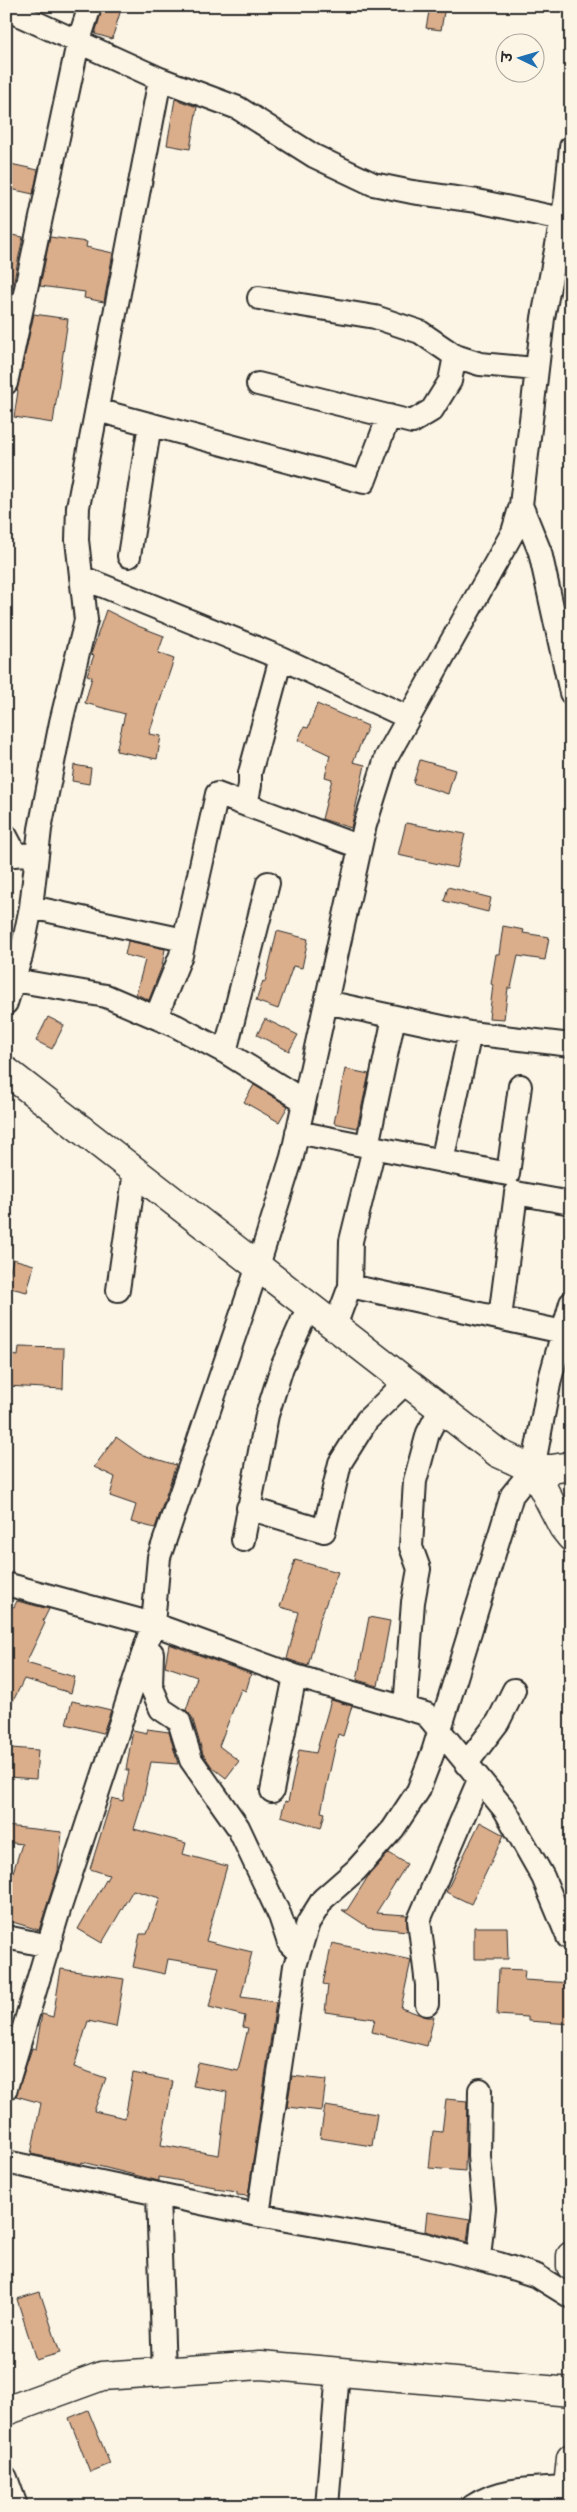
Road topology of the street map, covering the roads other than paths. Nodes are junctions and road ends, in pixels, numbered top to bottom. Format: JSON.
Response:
{"nodes":[{"id":1,"x":90,"y":6,"type":"edge"},
{"id":2,"x":6,"y":9,"type":"edge"},
{"id":3,"x":78,"y":43,"type":"junction"},
{"id":4,"x":160,"y":79,"type":"junction"},
{"id":5,"x":571,"y":147,"type":"edge"},
{"id":6,"x":566,"y":205,"type":"edge"},
{"id":7,"x":259,"y":298,"type":"dead end"},
{"id":8,"x":455,"y":356,"type":"junction"},
{"id":9,"x":536,"y":369,"type":"junction"},
{"id":10,"x":6,"y":383,"type":"edge"},
{"id":11,"x":258,"y":384,"type":"dead end"},
{"id":12,"x":97,"y":410,"type":"junction"},
{"id":13,"x":389,"y":416,"type":"junction"},
{"id":14,"x":150,"y":424,"type":"junction"},
{"id":15,"x":521,"y":505,"type":"junction"},
{"id":16,"x":129,"y":556,"type":"dead end"},
{"id":17,"x":81,"y":577,"type":"junction"},
{"id":18,"x":561,"y":604,"type":"edge"},
{"id":19,"x":281,"y":658,"type":"junction"},
{"id":20,"x":571,"y":693,"type":"edge"},
{"id":21,"x":407,"y":717,"type":"junction"},
{"id":22,"x":246,"y":805,"type":"junction"},
{"id":23,"x":360,"y":847,"type":"junction"},
{"id":24,"x":16,"y":850,"type":"edge"},
{"id":25,"x":268,"y":884,"type":"dead end"},
{"id":26,"x":31,"y":906,"type":"junction"},
{"id":27,"x":184,"y":940,"type":"junction"},
{"id":28,"x":14,"y":980,"type":"junction"},
{"id":29,"x":326,"y":1002,"type":"junction"},
{"id":30,"x":6,"y":1004,"type":"edge"},
{"id":31,"x":394,"y":1016,"type":"junction"},
{"id":32,"x":156,"y":1018,"type":"junction"},
{"id":33,"x":470,"y":1033,"type":"junction"},
{"id":34,"x":571,"y":1045,"type":"edge"},
{"id":35,"x":225,"y":1052,"type":"junction"},
{"id":36,"x":6,"y":1070,"type":"edge"},
{"id":37,"x":520,"y":1086,"type":"dead end"},
{"id":38,"x":304,"y":1100,"type":"junction"},
{"id":39,"x":297,"y":1132,"type":"junction"},
{"id":40,"x":371,"y":1147,"type":"junction"},
{"id":41,"x":442,"y":1161,"type":"junction"},
{"id":42,"x":135,"y":1171,"type":"junction"},
{"id":43,"x":571,"y":1203,"type":"edge"},
{"id":44,"x":258,"y":1266,"type":"junction"},
{"id":45,"x":350,"y":1286,"type":"junction"},
{"id":46,"x":118,"y":1290,"type":"dead end"},
{"id":47,"x":571,"y":1303,"type":"edge"},
{"id":48,"x":309,"y":1306,"type":"junction"},
{"id":49,"x":500,"y":1318,"type":"junction"},
{"id":50,"x":335,"y":1326,"type":"junction"},
{"id":51,"x":563,"y":1332,"type":"junction"},
{"id":52,"x":406,"y":1382,"type":"junction"},
{"id":53,"x":441,"y":1408,"type":"junction"},
{"id":54,"x":571,"y":1466,"type":"edge"},
{"id":55,"x":533,"y":1469,"type":"junction"},
{"id":56,"x":248,"y":1508,"type":"junction"},
{"id":57,"x":571,"y":1537,"type":"edge"},
{"id":58,"x":243,"y":1540,"type":"dead end"},
{"id":59,"x":6,"y":1584,"type":"edge"},
{"id":60,"x":153,"y":1624,"type":"junction"},
{"id":61,"x":295,"y":1676,"type":"junction"},
{"id":62,"x":514,"y":1690,"type":"dead end"},
{"id":63,"x":405,"y":1708,"type":"junction"},
{"id":64,"x":439,"y":1732,"type":"junction"},
{"id":65,"x":473,"y":1772,"type":"junction"},
{"id":66,"x":272,"y":1791,"type":"dead end"},
{"id":67,"x":6,"y":1936,"type":"edge"},
{"id":68,"x":571,"y":1938,"type":"edge"},
{"id":69,"x":49,"y":1946,"type":"junction"},
{"id":70,"x":299,"y":1953,"type":"junction"},
{"id":71,"x":427,"y":2004,"type":"dead end"},
{"id":72,"x":6,"y":2088,"type":"edge"},
{"id":73,"x":480,"y":2090,"type":"dead end"},
{"id":74,"x":6,"y":2162,"type":"edge"},
{"id":75,"x":158,"y":2195,"type":"junction"},
{"id":76,"x":258,"y":2215,"type":"junction"},
{"id":77,"x":571,"y":2256,"type":"edge"},
{"id":78,"x":479,"y":2258,"type":"junction"},
{"id":79,"x":571,"y":2266,"type":"edge"},
{"id":80,"x":571,"y":2298,"type":"edge"},
{"id":81,"x":164,"y":2372,"type":"junction"},
{"id":82,"x":338,"y":2372,"type":"junction"},
{"id":83,"x":571,"y":2392,"type":"edge"},
{"id":84,"x":6,"y":2411,"type":"edge"},
{"id":85,"x":571,"y":2458,"type":"edge"},
{"id":86,"x":6,"y":2478,"type":"edge"},
{"id":87,"x":567,"y":2496,"type":"edge"},
{"id":88,"x":16,"y":2506,"type":"edge"},
{"id":89,"x":327,"y":2506,"type":"edge"},
{"id":90,"x":473,"y":2506,"type":"edge"}],
"edges":[{"from":1,"to":3,"type":"street"},
{"from":2,"to":3,"type":"street"},
{"from":3,"to":4,"type":"street"},
{"from":3,"to":10,"type":"street"},
{"from":4,"to":6,"type":"street"},
{"from":4,"to":12,"type":"street"},
{"from":5,"to":6,"type":"street"},
{"from":6,"to":9,"type":"street"},
{"from":7,"to":8,"type":"street"},
{"from":8,"to":9,"type":"street"},
{"from":8,"to":13,"type":"street"},
{"from":9,"to":15,"type":"street"},
{"from":11,"to":13,"type":"street"},
{"from":12,"to":14,"type":"street"},
{"from":12,"to":17,"type":"street"},
{"from":13,"to":14,"type":"street"},
{"from":14,"to":16,"type":"street"},
{"from":15,"to":18,"type":"street"},
{"from":15,"to":21,"type":"street"},
{"from":17,"to":19,"type":"street"},
{"from":17,"to":24,"type":"street"},
{"from":18,"to":20,"type":"street"},
{"from":19,"to":21,"type":"street"},
{"from":19,"to":22,"type":"street"},
{"from":21,"to":23,"type":"street"},
{"from":22,"to":23,"type":"street"},
{"from":22,"to":27,"type":"street"},
{"from":23,"to":29,"type":"street"},
{"from":24,"to":26,"type":"street"},
{"from":25,"to":35,"type":"street"},
{"from":26,"to":27,"type":"street"},
{"from":26,"to":28,"type":"street"},
{"from":27,"to":32,"type":"street"},
{"from":28,"to":30,"type":"street"},
{"from":28,"to":32,"type":"street"},
{"from":29,"to":31,"type":"street"},
{"from":29,"to":38,"type":"street"},
{"from":31,"to":33,"type":"street"},
{"from":31,"to":40,"type":"street"},
{"from":32,"to":35,"type":"street"},
{"from":33,"to":34,"type":"street"},
{"from":33,"to":41,"type":"street"},
{"from":35,"to":38,"type":"street"},
{"from":36,"to":42,"type":"main road"},
{"from":37,"to":41,"type":"street"},
{"from":38,"to":39,"type":"street"},
{"from":39,"to":40,"type":"street"},
{"from":39,"to":44,"type":"street"},
{"from":40,"to":41,"type":"street"},
{"from":40,"to":45,"type":"street"},
{"from":42,"to":44,"type":"main road"},
{"from":42,"to":46,"type":"street"},
{"from":43,"to":49,"type":"street"},
{"from":44,"to":48,"type":"main road"},
{"from":44,"to":60,"type":"street"},
{"from":45,"to":49,"type":"street"},
{"from":45,"to":50,"type":"street"},
{"from":47,"to":51,"type":"street"},
{"from":48,"to":50,"type":"main road"},
{"from":48,"to":56,"type":"street"},
{"from":49,"to":51,"type":"street"},
{"from":50,"to":52,"type":"main road"},
{"from":51,"to":55,"type":"street"},
{"from":52,"to":53,"type":"main road"},
{"from":52,"to":56,"type":"street"},
{"from":53,"to":55,"type":"main road"},
{"from":53,"to":63,"type":"street"},
{"from":54,"to":55,"type":"main road"},
{"from":55,"to":57,"type":"main road"},
{"from":55,"to":64,"type":"street"},
{"from":56,"to":58,"type":"street"},
{"from":59,"to":60,"type":"street"},
{"from":60,"to":61,"type":"street"},
{"from":60,"to":69,"type":"street"},
{"from":60,"to":70,"type":"street"},
{"from":61,"to":63,"type":"street"},
{"from":61,"to":66,"type":"street"},
{"from":62,"to":65,"type":"street"},
{"from":63,"to":64,"type":"street"},
{"from":64,"to":65,"type":"street"},
{"from":64,"to":70,"type":"street"},
{"from":65,"to":68,"type":"street"},
{"from":65,"to":71,"type":"street"},
{"from":67,"to":69,"type":"street"},
{"from":69,"to":72,"type":"street"},
{"from":70,"to":76,"type":"street"},
{"from":73,"to":78,"type":"street"},
{"from":74,"to":75,"type":"street"},
{"from":75,"to":76,"type":"street"},
{"from":75,"to":81,"type":"street"},
{"from":76,"to":78,"type":"street"},
{"from":77,"to":79,"type":"main road"},
{"from":78,"to":80,"type":"street"},
{"from":81,"to":82,"type":"main road"},
{"from":81,"to":84,"type":"main road"},
{"from":82,"to":83,"type":"main road"},
{"from":82,"to":89,"type":"street"},
{"from":85,"to":87,"type":"main road"},
{"from":86,"to":88,"type":"street"},
{"from":87,"to":90,"type":"street"}]}
